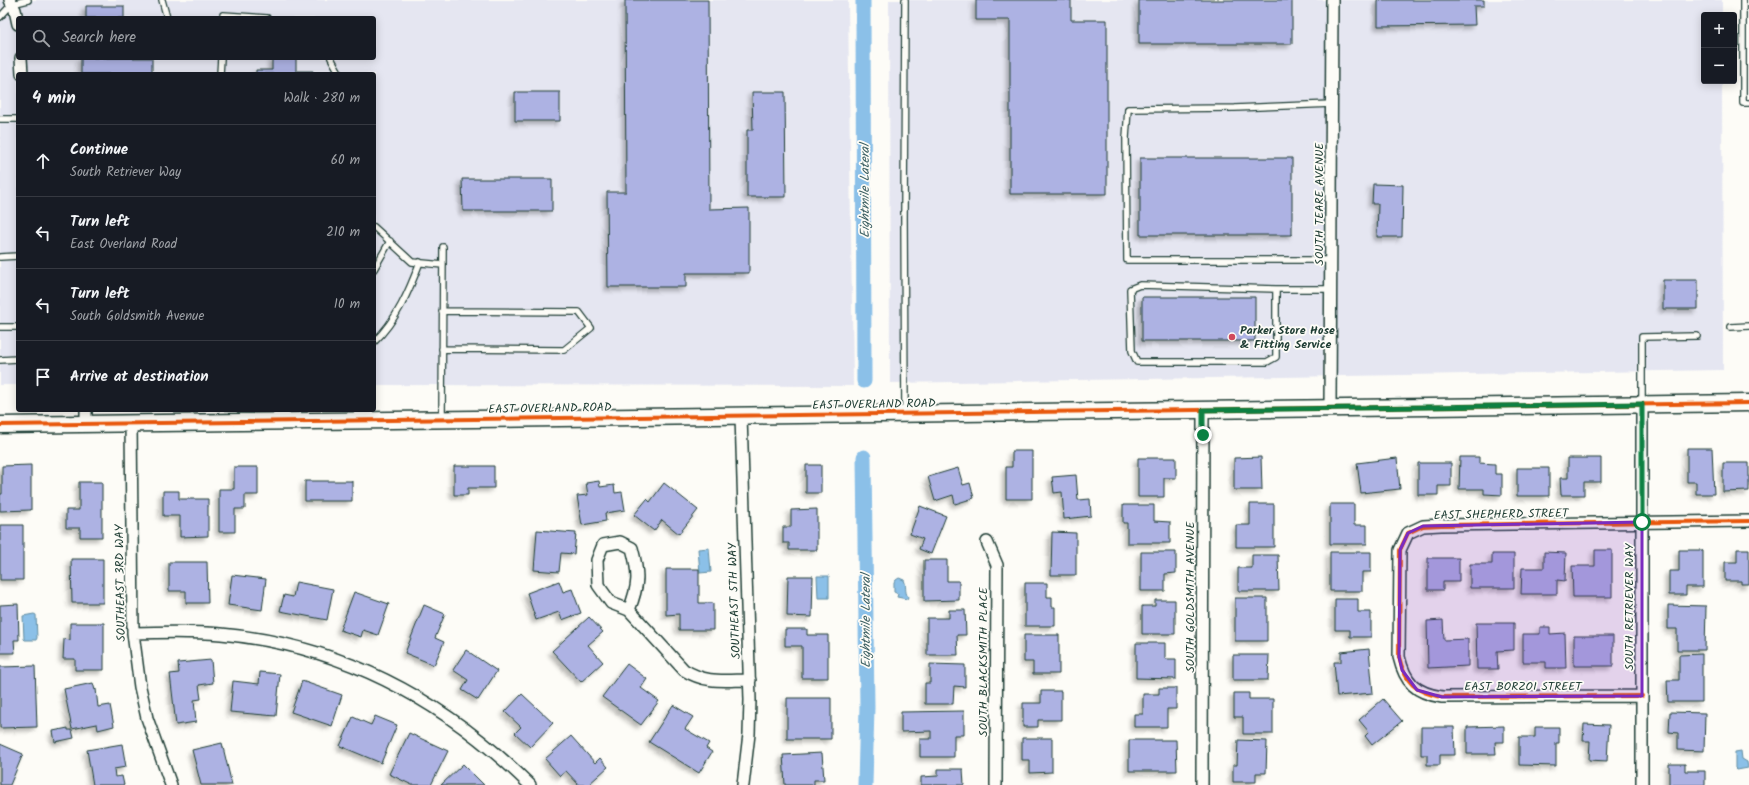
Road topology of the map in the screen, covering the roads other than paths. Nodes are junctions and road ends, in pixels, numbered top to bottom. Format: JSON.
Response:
{"nodes":[{"id":1,"x":28,"y":0,"type":"edge"},
{"id":2,"x":162,"y":0,"type":"edge"},
{"id":3,"x":905,"y":0,"type":"edge"},
{"id":4,"x":1332,"y":0,"type":"edge"},
{"id":5,"x":1743,"y":0,"type":"edge"},
{"id":6,"x":11,"y":2,"type":"edge"},
{"id":7,"x":166,"y":16,"type":"edge"},
{"id":8,"x":0,"y":18,"type":"edge"},
{"id":9,"x":16,"y":18,"type":"edge"},
{"id":10,"x":21,"y":60,"type":"edge"},
{"id":11,"x":221,"y":60,"type":"edge"},
{"id":12,"x":332,"y":60,"type":"edge"},
{"id":13,"x":22,"y":72,"type":"edge"},
{"id":14,"x":220,"y":72,"type":"edge"},
{"id":15,"x":339,"y":72,"type":"edge"},
{"id":16,"x":1749,"y":103,"type":"edge"},
{"id":17,"x":1332,"y":104,"type":"junction"},
{"id":18,"x":0,"y":119,"type":"edge"},
{"id":19,"x":16,"y":119,"type":"edge"},
{"id":20,"x":376,"y":229,"type":"edge"},
{"id":21,"x":390,"y":241,"type":"junction"},
{"id":22,"x":442,"y":247,"type":"dead end"},
{"id":23,"x":16,"y":256,"type":"edge"},
{"id":24,"x":0,"y":257,"type":"edge"},
{"id":25,"x":1332,"y":260,"type":"junction"},
{"id":26,"x":420,"y":262,"type":"junction"},
{"id":27,"x":442,"y":265,"type":"junction"},
{"id":28,"x":376,"y":266,"type":"edge"},
{"id":29,"x":1276,"y":289,"type":"junction"},
{"id":30,"x":1332,"y":289,"type":"junction"},
{"id":31,"x":442,"y":311,"type":"junction"},
{"id":32,"x":1749,"y":326,"type":"edge"},
{"id":33,"x":0,"y":327,"type":"edge"},
{"id":34,"x":16,"y":327,"type":"edge"},
{"id":35,"x":1731,"y":327,"type":"dead end"},
{"id":36,"x":1697,"y":336,"type":"dead end"},
{"id":37,"x":376,"y":339,"type":"edge"},
{"id":38,"x":442,"y":349,"type":"junction"},
{"id":39,"x":16,"y":359,"type":"edge"},
{"id":40,"x":0,"y":360,"type":"edge"},
{"id":41,"x":1749,"y":403,"type":"edge"},
{"id":42,"x":1642,"y":404,"type":"junction"},
{"id":43,"x":1330,"y":408,"type":"junction"},
{"id":44,"x":1203,"y":410,"type":"junction"},
{"id":45,"x":905,"y":413,"type":"junction"},
{"id":46,"x":741,"y":416,"type":"junction"},
{"id":47,"x":86,"y":417,"type":"edge"},
{"id":48,"x":442,"y":420,"type":"junction"},
{"id":49,"x":131,"y":423,"type":"junction"},
{"id":50,"x":0,"y":425,"type":"edge"},
{"id":51,"x":1749,"y":521,"type":"edge"},
{"id":52,"x":1642,"y":522,"type":"junction"},
{"id":53,"x":987,"y":542,"type":"dead end"},
{"id":54,"x":629,"y":610,"type":"junction"},
{"id":55,"x":133,"y":633,"type":"junction"},
{"id":56,"x":750,"y":680,"type":"junction"},
{"id":57,"x":1409,"y":681,"type":"joint"},
{"id":58,"x":1642,"y":696,"type":"junction"},
{"id":59,"x":171,"y":785,"type":"edge"},
{"id":60,"x":530,"y":785,"type":"edge"},
{"id":61,"x":743,"y":785,"type":"edge"},
{"id":62,"x":996,"y":785,"type":"edge"},
{"id":63,"x":1202,"y":785,"type":"edge"},
{"id":64,"x":1642,"y":785,"type":"edge"}],
"edges":[{"from":1,"to":6,"type":"lane"},
{"from":2,"to":7,"type":"lane"},
{"from":3,"to":45,"type":"lane"},
{"from":4,"to":17,"type":"street","name":"SOUTH TEARE AVENUE"},
{"from":5,"to":16,"type":"lane"},
{"from":6,"to":8,"type":"lane"},
{"from":6,"to":9,"type":"street"},
{"from":10,"to":13,"type":"street"},
{"from":11,"to":14,"type":"lane"},
{"from":12,"to":15,"type":"lane"},
{"from":17,"to":25,"type":"street","name":"SOUTH TEARE AVENUE"},
{"from":17,"to":25,"type":"lane"},
{"from":18,"to":19,"type":"lane"},
{"from":20,"to":21,"type":"lane"},
{"from":21,"to":26,"type":"lane"},
{"from":21,"to":28,"type":"lane"},
{"from":22,"to":27,"type":"lane"},
{"from":23,"to":24,"type":"lane"},
{"from":25,"to":30,"type":"street","name":"SOUTH TEARE AVENUE"},
{"from":26,"to":27,"type":"lane"},
{"from":26,"to":37,"type":"lane"},
{"from":27,"to":31,"type":"lane"},
{"from":29,"to":29,"type":"lane"},
{"from":29,"to":30,"type":"lane"},
{"from":30,"to":43,"type":"street","name":"SOUTH TEARE AVENUE"},
{"from":31,"to":38,"type":"lane"},
{"from":31,"to":38,"type":"lane"},
{"from":32,"to":35,"type":"lane"},
{"from":33,"to":34,"type":"lane"},
{"from":36,"to":42,"type":"lane"},
{"from":38,"to":48,"type":"lane"},
{"from":39,"to":40,"type":"lane"},
{"from":41,"to":42,"type":"main road","name":"EAST OVERLAND ROAD"},
{"from":42,"to":43,"type":"main road","name":"EAST OVERLAND ROAD"},
{"from":42,"to":52,"type":"street","name":"SOUTH RETRIEVER WAY"},
{"from":43,"to":44,"type":"main road","name":"EAST OVERLAND ROAD"},
{"from":44,"to":45,"type":"main road","name":"EAST OVERLAND ROAD"},
{"from":44,"to":63,"type":"street","name":"SOUTH GOLDSMITH AVENUE"},
{"from":45,"to":46,"type":"main road","name":"EAST OVERLAND ROAD"},
{"from":46,"to":48,"type":"main road","name":"EAST OVERLAND ROAD"},
{"from":46,"to":56,"type":"street","name":"SOUTHEAST 5TH WAY"},
{"from":47,"to":49,"type":"main road","name":"EAST OVERLAND ROAD"},
{"from":47,"to":50,"type":"main road","name":"EAST OVERLAND ROAD"},
{"from":48,"to":49,"type":"main road","name":"EAST OVERLAND ROAD"},
{"from":49,"to":55,"type":"street","name":"SOUTHEAST 3RD WAY"},
{"from":51,"to":52,"type":"street","name":"EAST SHEPHERD STREET"},
{"from":52,"to":57,"type":"street","name":"EAST SHEPHERD STREET"},
{"from":52,"to":58,"type":"street","name":"SOUTH RETRIEVER WAY"},
{"from":53,"to":62,"type":"street","name":"SOUTH BLACKSMITH PLACE"},
{"from":54,"to":54,"type":"street"},
{"from":54,"to":56,"type":"street"},
{"from":55,"to":59,"type":"street","name":"SOUTHEAST 3RD WAY"},
{"from":55,"to":60,"type":"street"},
{"from":56,"to":61,"type":"street","name":"SOUTHEAST 5TH WAY"},
{"from":57,"to":58,"type":"street","name":"EAST BORZOI STREET"},
{"from":58,"to":64,"type":"street","name":"SOUTH RETRIEVER WAY"}]}
